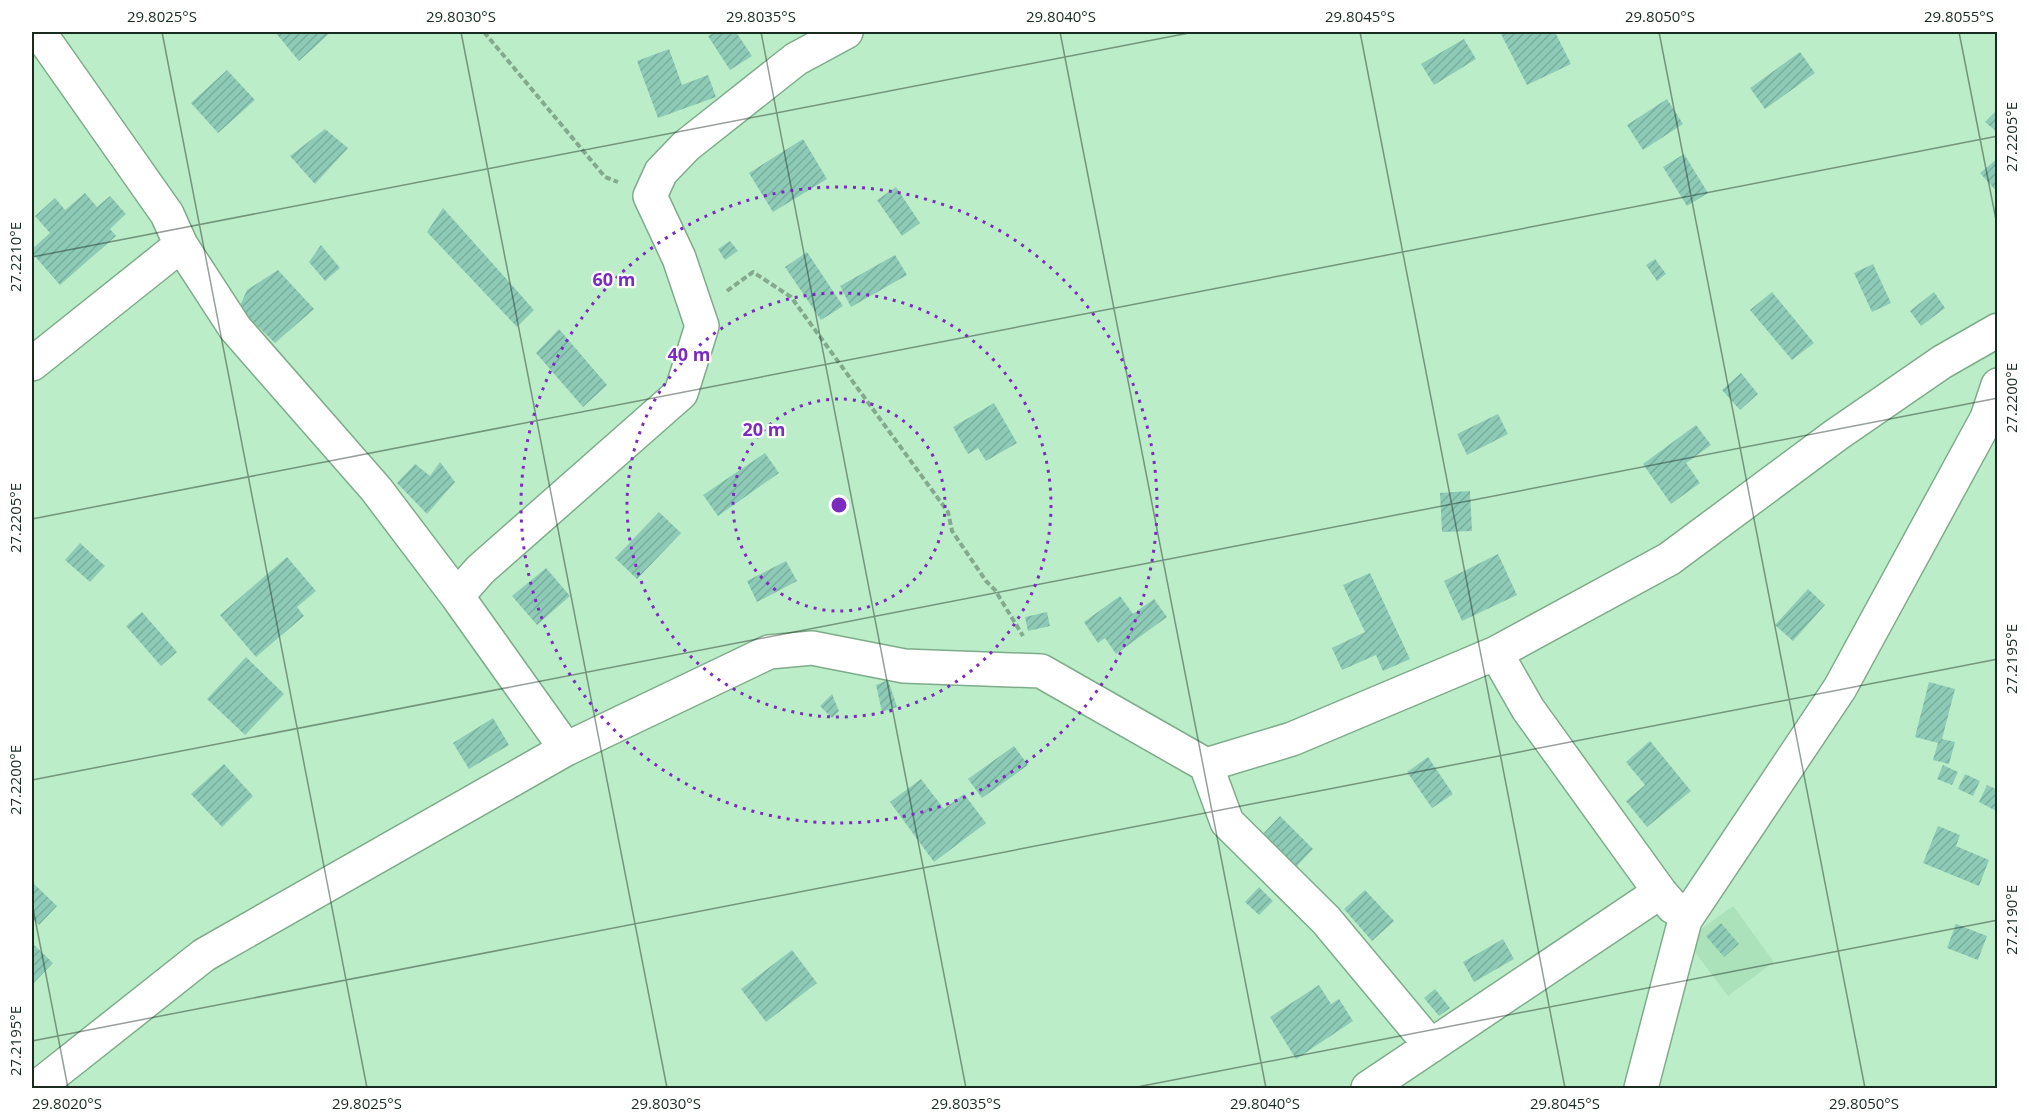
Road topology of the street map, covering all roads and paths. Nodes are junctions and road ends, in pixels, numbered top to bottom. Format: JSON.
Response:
{"nodes":[{"id":1,"x":39,"y":32,"type":"edge"},
{"id":2,"x":484,"y":32,"type":"edge"},
{"id":3,"x":846,"y":32,"type":"edge"},
{"id":4,"x":650,"y":196,"type":"junction"},
{"id":5,"x":181,"y":245,"type":"junction"},
{"id":6,"x":753,"y":272,"type":"dead end"},
{"id":7,"x":1998,"y":330,"type":"edge"},
{"id":8,"x":32,"y":364,"type":"edge"},
{"id":9,"x":1998,"y":385,"type":"edge"},
{"id":10,"x":457,"y":596,"type":"junction"},
{"id":11,"x":1496,"y":653,"type":"junction"},
{"id":12,"x":1041,"y":671,"type":"junction"},
{"id":13,"x":566,"y":749,"type":"junction"},
{"id":14,"x":1206,"y":765,"type":"junction"},
{"id":15,"x":1660,"y":892,"type":"junction"},
{"id":16,"x":1685,"y":920,"type":"junction"},
{"id":17,"x":1431,"y":1046,"type":"junction"},
{"id":18,"x":36,"y":1089,"type":"edge"},
{"id":19,"x":1368,"y":1089,"type":"edge"},
{"id":20,"x":1641,"y":1089,"type":"edge"}],
"edges":[{"from":1,"to":5,"type":"street"},
{"from":2,"to":4,"type":"path"},
{"from":3,"to":4,"type":"street"},
{"from":4,"to":10,"type":"street"},
{"from":5,"to":8,"type":"street"},
{"from":5,"to":10,"type":"street"},
{"from":6,"to":12,"type":"path"},
{"from":7,"to":11,"type":"street"},
{"from":9,"to":16,"type":"street"},
{"from":10,"to":13,"type":"street"},
{"from":11,"to":14,"type":"street"},
{"from":11,"to":15,"type":"street"},
{"from":12,"to":13,"type":"street"},
{"from":12,"to":14,"type":"street"},
{"from":13,"to":18,"type":"street"},
{"from":14,"to":17,"type":"street"},
{"from":15,"to":16,"type":"street"},
{"from":15,"to":17,"type":"street"},
{"from":16,"to":20,"type":"street"},
{"from":17,"to":19,"type":"street"}]}
